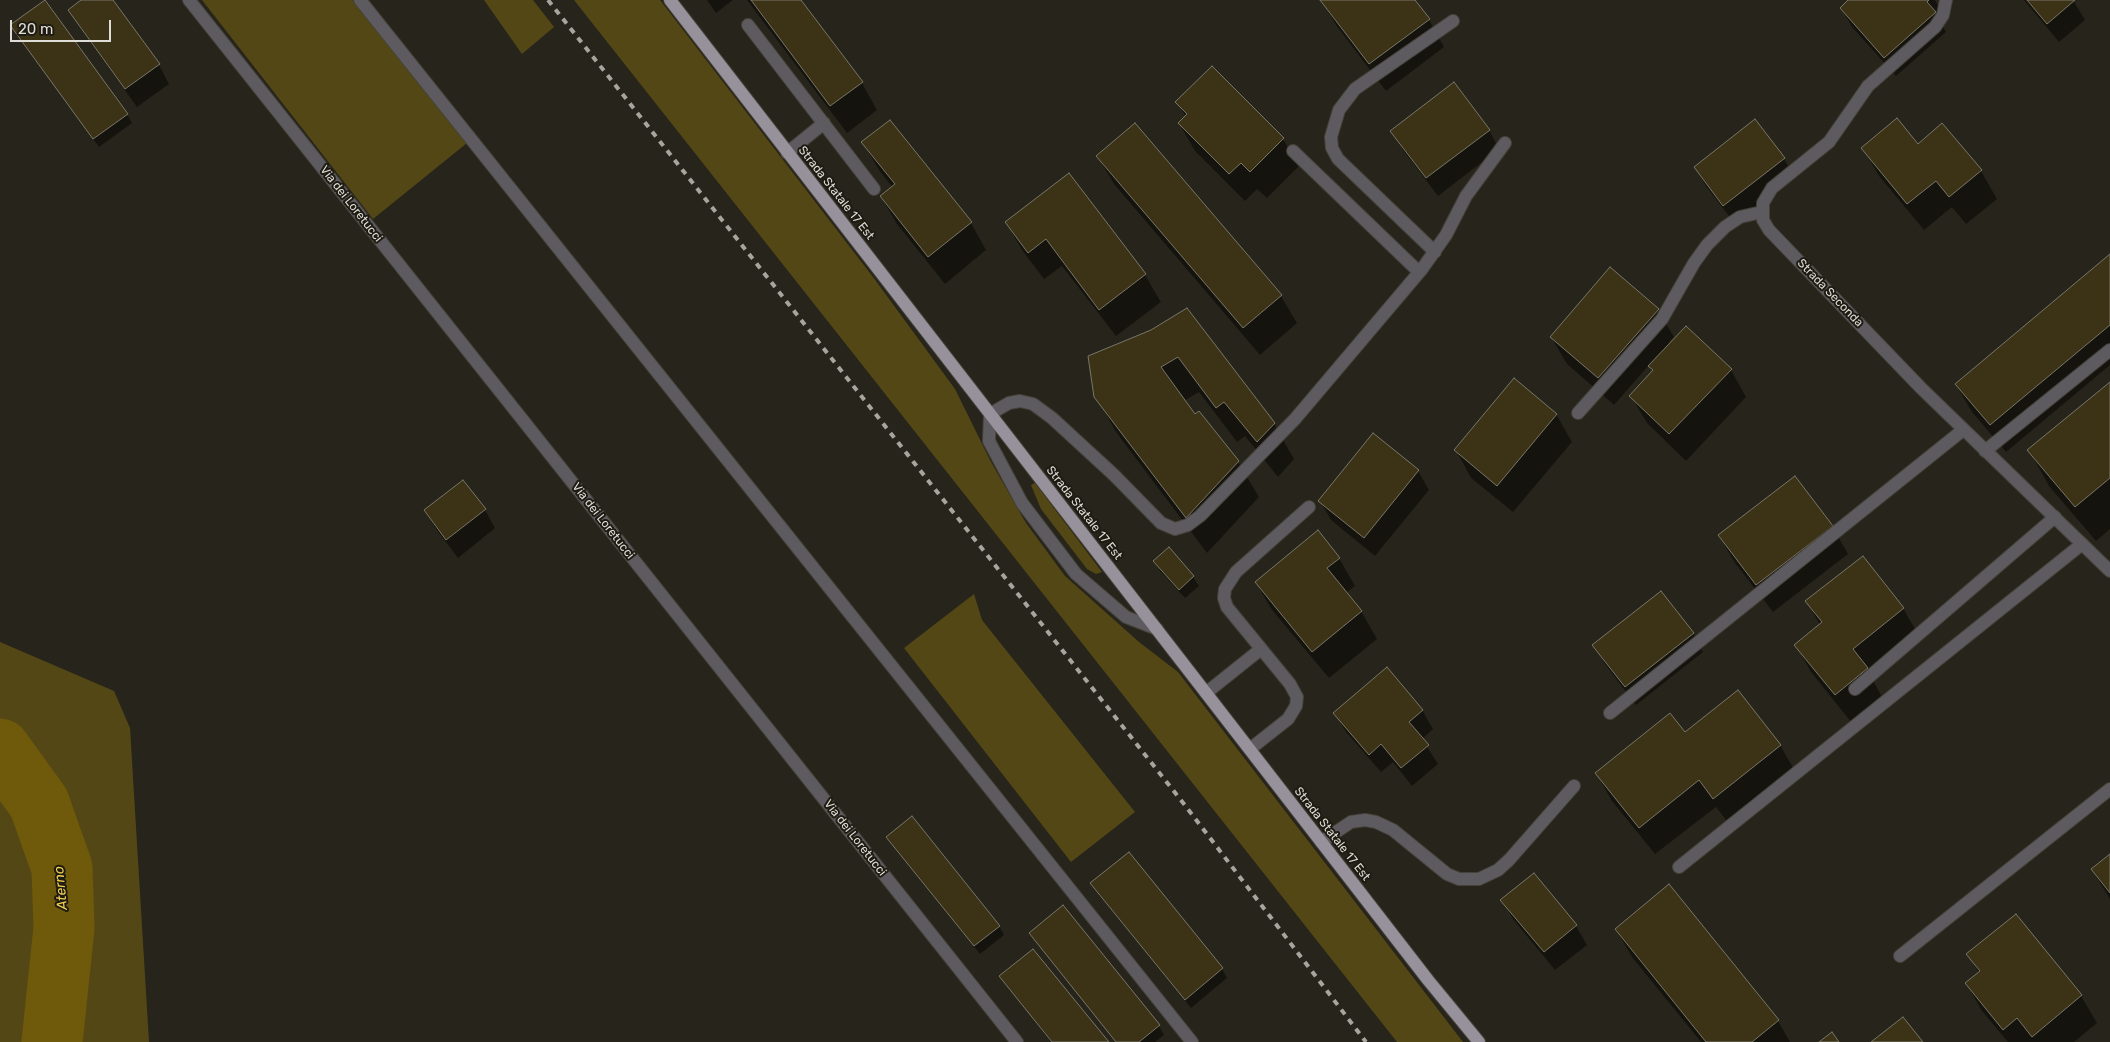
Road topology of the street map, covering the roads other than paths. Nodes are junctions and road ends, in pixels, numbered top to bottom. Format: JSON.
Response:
{"nodes":[{"id":1,"x":189,"y":0,"type":"edge"},
{"id":2,"x":360,"y":0,"type":"edge"},
{"id":3,"x":670,"y":0,"type":"edge"},
{"id":4,"x":1949,"y":0,"type":"edge"},
{"id":5,"x":1453,"y":21,"type":"dead end"},
{"id":6,"x":748,"y":25,"type":"dead end"},
{"id":7,"x":824,"y":123,"type":"junction"},
{"id":8,"x":1505,"y":144,"type":"dead end"},
{"id":9,"x":1293,"y":151,"type":"dead end"},
{"id":10,"x":787,"y":153,"type":"junction"},
{"id":11,"x":874,"y":189,"type":"dead end"},
{"id":12,"x":1762,"y":212,"type":"junction"},
{"id":13,"x":1435,"y":252,"type":"junction"},
{"id":14,"x":1419,"y":272,"type":"junction"},
{"id":15,"x":2110,"y":350,"type":"edge"},
{"id":16,"x":1578,"y":413,"type":"dead end"},
{"id":17,"x":990,"y":414,"type":"junction"},
{"id":18,"x":1963,"y":430,"type":"junction"},
{"id":19,"x":1985,"y":451,"type":"junction"},
{"id":20,"x":1309,"y":507,"type":"dead end"},
{"id":21,"x":2054,"y":517,"type":"junction"},
{"id":22,"x":2082,"y":544,"type":"junction"},
{"id":23,"x":2110,"y":571,"type":"edge"},
{"id":24,"x":1157,"y":629,"type":"junction"},
{"id":25,"x":1261,"y":649,"type":"junction"},
{"id":26,"x":1855,"y":689,"type":"dead end"},
{"id":27,"x":1206,"y":693,"type":"junction"},
{"id":28,"x":1610,"y":713,"type":"dead end"},
{"id":29,"x":1250,"y":749,"type":"junction"},
{"id":30,"x":1574,"y":786,"type":"dead end"},
{"id":31,"x":2110,"y":789,"type":"edge"},
{"id":32,"x":1321,"y":842,"type":"junction"},
{"id":33,"x":1679,"y":867,"type":"dead end"},
{"id":34,"x":1900,"y":956,"type":"dead end"},
{"id":35,"x":1016,"y":1042,"type":"edge"},
{"id":36,"x":1192,"y":1042,"type":"edge"},
{"id":37,"x":1479,"y":1042,"type":"edge"}],
"edges":[{"from":1,"to":35,"type":"street","name":"Via dei Loretucci"},
{"from":2,"to":36,"type":"street"},
{"from":3,"to":10,"type":"main road","name":"Strada Statale 17 Est"},
{"from":4,"to":12,"type":"street"},
{"from":5,"to":13,"type":"street"},
{"from":6,"to":7,"type":"street"},
{"from":7,"to":10,"type":"street"},
{"from":7,"to":11,"type":"street"},
{"from":8,"to":13,"type":"street"},
{"from":9,"to":14,"type":"street"},
{"from":10,"to":17,"type":"main road","name":"Strada Statale 17 Est"},
{"from":12,"to":16,"type":"street"},
{"from":12,"to":18,"type":"street","name":"Strada Seconda"},
{"from":13,"to":14,"type":"street"},
{"from":14,"to":17,"type":"street"},
{"from":15,"to":19,"type":"street"},
{"from":17,"to":24,"type":"main road","name":"Strada Statale 17 Est"},
{"from":17,"to":24,"type":"street"},
{"from":18,"to":19,"type":"street","name":"Strada Seconda"},
{"from":18,"to":28,"type":"street"},
{"from":19,"to":21,"type":"street","name":"Strada Seconda"},
{"from":20,"to":25,"type":"street"},
{"from":21,"to":22,"type":"street","name":"Strada Seconda"},
{"from":21,"to":26,"type":"street"},
{"from":22,"to":23,"type":"street","name":"Strada Seconda"},
{"from":22,"to":33,"type":"street"},
{"from":24,"to":27,"type":"main road","name":"Strada Statale 17 Est"},
{"from":25,"to":27,"type":"street"},
{"from":25,"to":29,"type":"street"},
{"from":27,"to":29,"type":"main road","name":"Strada Statale 17 Est"},
{"from":29,"to":32,"type":"main road","name":"Strada Statale 17 Est"},
{"from":30,"to":32,"type":"street"},
{"from":31,"to":34,"type":"street"},
{"from":32,"to":37,"type":"main road","name":"Strada Statale 17 Est"}]}
